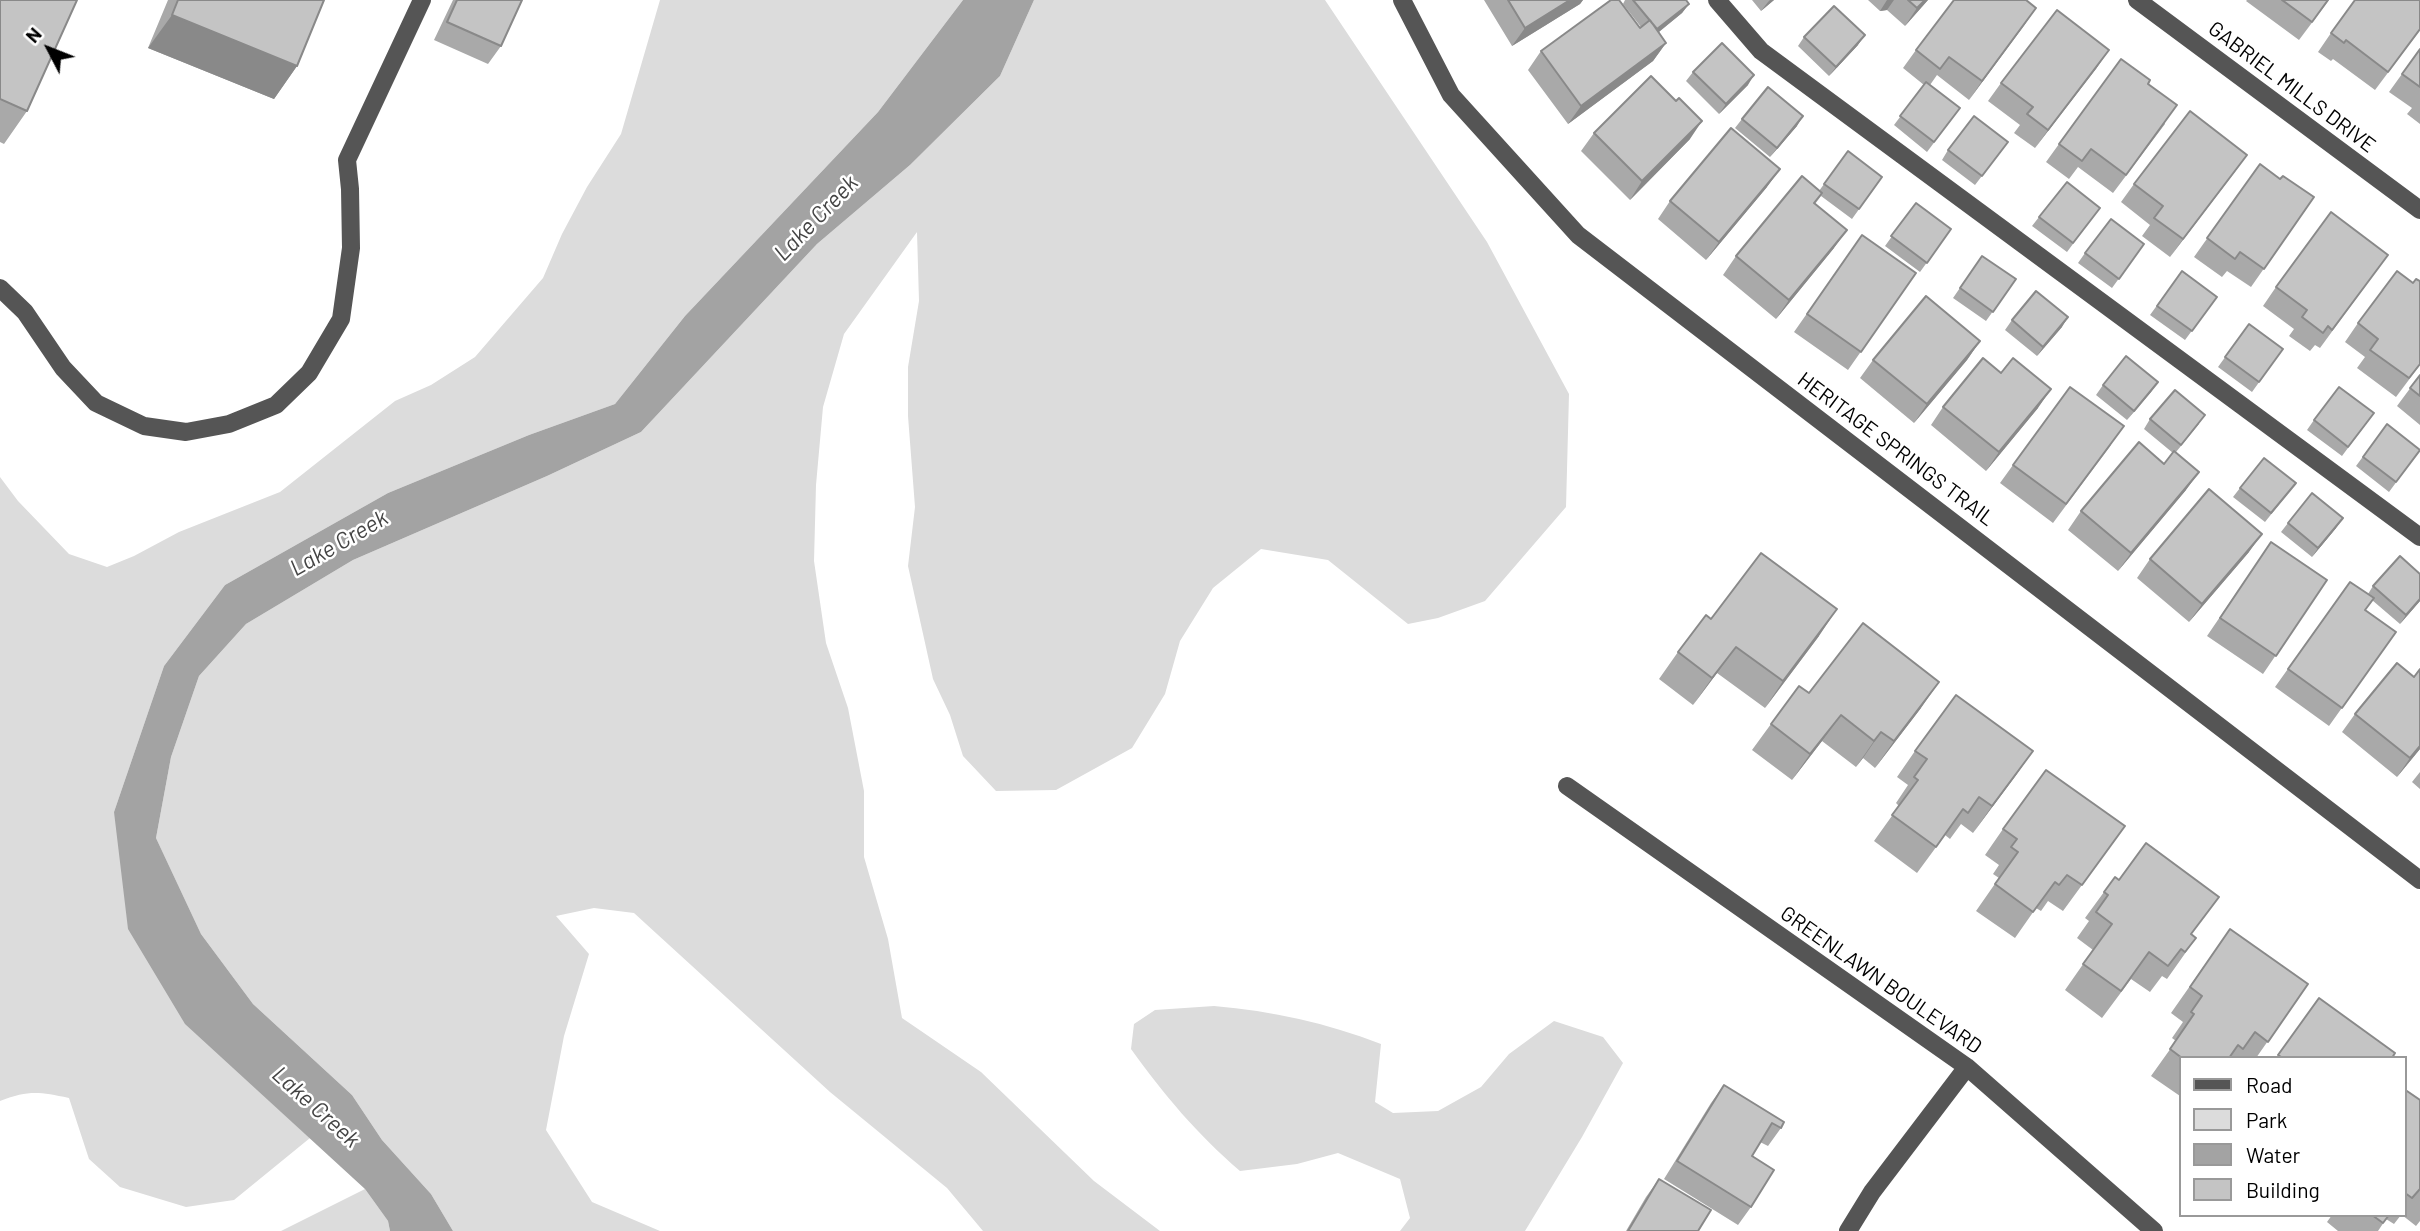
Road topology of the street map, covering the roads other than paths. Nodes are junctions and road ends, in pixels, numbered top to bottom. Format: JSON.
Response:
{"nodes":[{"id":1,"x":422,"y":0,"type":"edge"},
{"id":2,"x":1402,"y":0,"type":"edge"},
{"id":3,"x":1717,"y":0,"type":"edge"},
{"id":4,"x":2137,"y":0,"type":"edge"},
{"id":5,"x":2420,"y":210,"type":"edge"},
{"id":6,"x":0,"y":288,"type":"edge"},
{"id":7,"x":2420,"y":537,"type":"edge"},
{"id":8,"x":1566,"y":786,"type":"dead end"},
{"id":9,"x":2420,"y":880,"type":"edge"},
{"id":10,"x":1967,"y":1067,"type":"junction"},
{"id":11,"x":1848,"y":1231,"type":"edge"},
{"id":12,"x":2154,"y":1231,"type":"edge"}],
"edges":[{"from":1,"to":6,"type":"street"},
{"from":2,"to":9,"type":"street","name":"HERITAGE SPRINGS TRAIL"},
{"from":3,"to":7,"type":"street"},
{"from":4,"to":5,"type":"street","name":"GABRIEL MILLS DRIVE"},
{"from":8,"to":10,"type":"street","name":"GREENLAWN BOULEVARD"},
{"from":10,"to":11,"type":"street"},
{"from":10,"to":12,"type":"street","name":"GREENLAWN BOULEVARD"}]}
